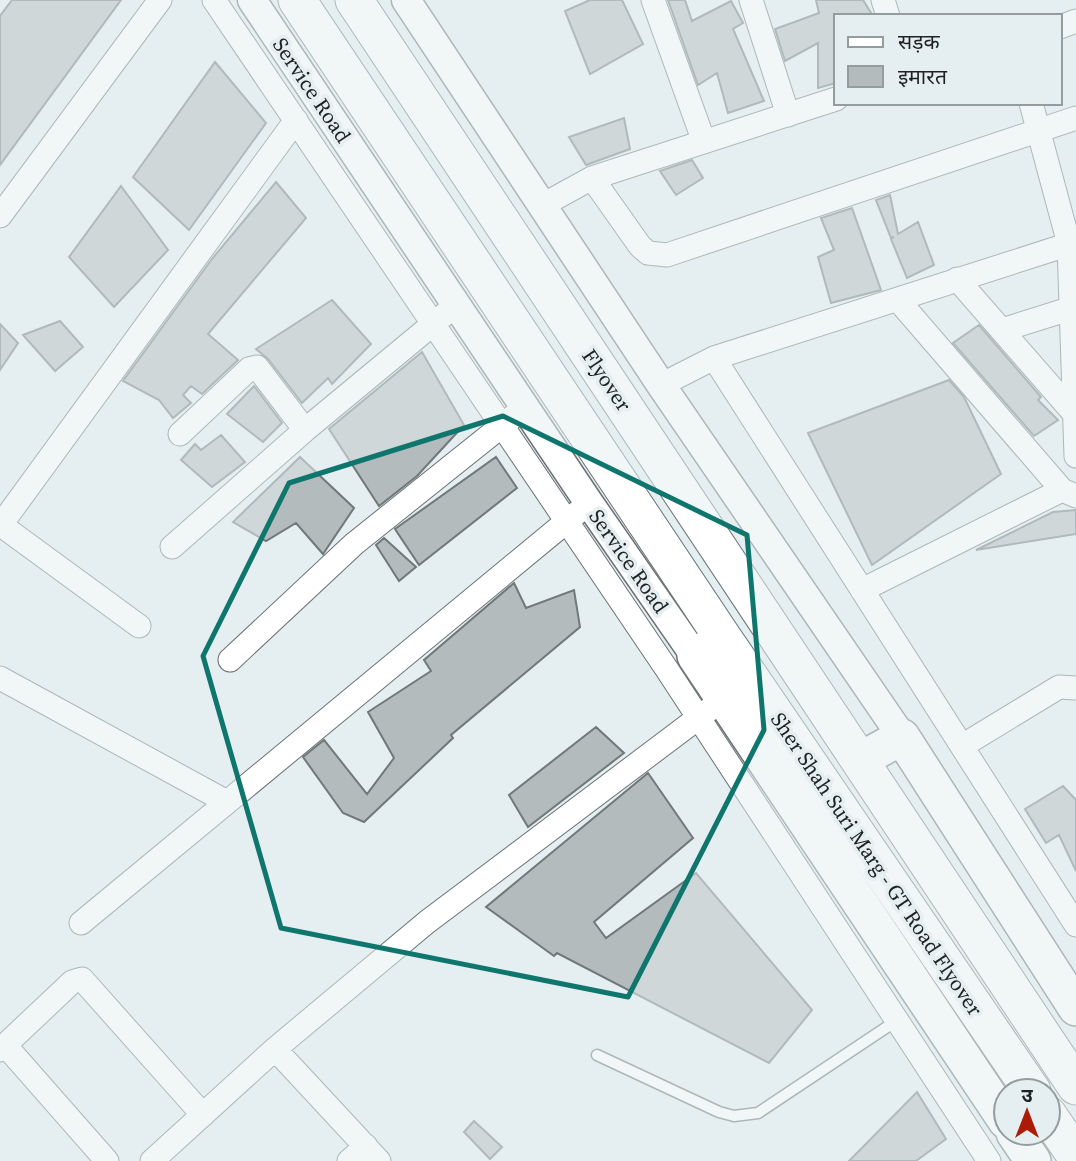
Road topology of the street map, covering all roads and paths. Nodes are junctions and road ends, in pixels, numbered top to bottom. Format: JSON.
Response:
{"nodes":[{"id":1,"x":160,"y":0,"type":"edge"},
{"id":2,"x":214,"y":0,"type":"edge"},
{"id":3,"x":252,"y":0,"type":"edge"},
{"id":4,"x":297,"y":0,"type":"edge"},
{"id":5,"x":354,"y":0,"type":"edge"},
{"id":6,"x":406,"y":0,"type":"edge"},
{"id":7,"x":653,"y":0,"type":"edge"},
{"id":8,"x":751,"y":0,"type":"edge"},
{"id":9,"x":834,"y":100,"type":"edge"},
{"id":10,"x":1031,"y":105,"type":"edge"},
{"id":11,"x":788,"y":115,"type":"junction"},
{"id":12,"x":1076,"y":118,"type":"edge"},
{"id":13,"x":296,"y":120,"type":"junction"},
{"id":14,"x":1037,"y":130,"type":"junction"},
{"id":15,"x":704,"y":142,"type":"junction"},
{"id":16,"x":592,"y":178,"type":"junction"},
{"id":17,"x":541,"y":206,"type":"junction"},
{"id":18,"x":0,"y":216,"type":"edge"},
{"id":19,"x":1072,"y":243,"type":"edge"},
{"id":20,"x":957,"y":279,"type":"junction"},
{"id":21,"x":898,"y":300,"type":"junction"},
{"id":22,"x":456,"y":305,"type":"junction"},
{"id":23,"x":1069,"y":309,"type":"junction"},
{"id":24,"x":432,"y":324,"type":"junction"},
{"id":25,"x":1002,"y":330,"type":"junction"},
{"id":26,"x":714,"y":358,"type":"junction"},
{"id":27,"x":660,"y":385,"type":"junction"},
{"id":28,"x":525,"y":408,"type":"junction"},
{"id":29,"x":1072,"y":411,"type":"junction"},
{"id":30,"x":502,"y":425,"type":"junction"},
{"id":31,"x":305,"y":430,"type":"junction"},
{"id":32,"x":180,"y":434,"type":"dead end"},
{"id":33,"x":1076,"y":456,"type":"edge"},
{"id":34,"x":1069,"y":493,"type":"edge"},
{"id":35,"x":578,"y":512,"type":"junction"},
{"id":36,"x":0,"y":525,"type":"edge"},
{"id":37,"x":172,"y":547,"type":"dead end"},
{"id":38,"x":862,"y":590,"type":"junction"},
{"id":39,"x":139,"y":626,"type":"dead end"},
{"id":40,"x":709,"y":647,"type":"junction"},
{"id":41,"x":230,"y":660,"type":"dead end"},
{"id":42,"x":0,"y":678,"type":"edge"},
{"id":43,"x":1076,"y":688,"type":"edge"},
{"id":44,"x":711,"y":708,"type":"junction"},
{"id":45,"x":902,"y":737,"type":"junction"},
{"id":46,"x":962,"y":746,"type":"junction"},
{"id":47,"x":860,"y":760,"type":"junction"},
{"id":48,"x":227,"y":802,"type":"junction"},
{"id":49,"x":81,"y":923,"type":"dead end"},
{"id":50,"x":1076,"y":925,"type":"edge"},
{"id":51,"x":1076,"y":1007,"type":"edge"},
{"id":52,"x":896,"y":1021,"type":"junction"},
{"id":53,"x":3,"y":1047,"type":"edge"},
{"id":54,"x":275,"y":1049,"type":"junction"},
{"id":55,"x":597,"y":1055,"type":"dead end"},
{"id":56,"x":1022,"y":1077,"type":"edge"},
{"id":57,"x":1076,"y":1086,"type":"edge"},
{"id":58,"x":992,"y":1101,"type":"edge"},
{"id":59,"x":202,"y":1115,"type":"junction"},
{"id":60,"x":1062,"y":1136,"type":"edge"},
{"id":61,"x":365,"y":1156,"type":"edge"},
{"id":62,"x":1076,"y":1156,"type":"edge"},
{"id":63,"x":984,"y":1159,"type":"edge"},
{"id":64,"x":107,"y":1161,"type":"edge"},
{"id":65,"x":152,"y":1161,"type":"edge"}],
"edges":[{"from":1,"to":18,"type":"street"},
{"from":2,"to":13,"type":"street"},
{"from":3,"to":22,"type":"street","name":"Service Road"},
{"from":4,"to":40,"type":"highway"},
{"from":5,"to":47,"type":"highway","name":"Flyover"},
{"from":6,"to":17,"type":"street"},
{"from":7,"to":15,"type":"street"},
{"from":8,"to":11,"type":"street"},
{"from":9,"to":11,"type":"street"},
{"from":10,"to":14,"type":"street"},
{"from":11,"to":15,"type":"street"},
{"from":12,"to":14,"type":"street"},
{"from":13,"to":24,"type":"street"},
{"from":13,"to":36,"type":"street"},
{"from":14,"to":16,"type":"street"},
{"from":14,"to":19,"type":"street"},
{"from":15,"to":16,"type":"street"},
{"from":16,"to":17,"type":"street"},
{"from":17,"to":27,"type":"street"},
{"from":19,"to":20,"type":"street"},
{"from":19,"to":23,"type":"street"},
{"from":20,"to":21,"type":"street"},
{"from":20,"to":25,"type":"street"},
{"from":21,"to":26,"type":"street"},
{"from":21,"to":34,"type":"street"},
{"from":22,"to":24,"type":"street"},
{"from":22,"to":28,"type":"street","name":"Service Road"},
{"from":23,"to":25,"type":"street"},
{"from":23,"to":29,"type":"street"},
{"from":24,"to":30,"type":"street"},
{"from":24,"to":31,"type":"street"},
{"from":25,"to":29,"type":"street"},
{"from":26,"to":27,"type":"street"},
{"from":26,"to":38,"type":"street"},
{"from":27,"to":45,"type":"street"},
{"from":28,"to":30,"type":"street"},
{"from":28,"to":35,"type":"street","name":"Service Road"},
{"from":29,"to":33,"type":"street"},
{"from":30,"to":35,"type":"street"},
{"from":30,"to":41,"type":"street"},
{"from":31,"to":32,"type":"street"},
{"from":31,"to":37,"type":"street"},
{"from":34,"to":38,"type":"street"},
{"from":35,"to":40,"type":"street","name":"Service Road"},
{"from":35,"to":44,"type":"street"},
{"from":35,"to":48,"type":"street"},
{"from":36,"to":39,"type":"street"},
{"from":38,"to":46,"type":"street"},
{"from":40,"to":44,"type":"main road","name":"Service Road"},
{"from":40,"to":56,"type":"highway","name":"Sher Shah Suri Marg - GT Road Flyover"},
{"from":42,"to":48,"type":"street"},
{"from":43,"to":46,"type":"street"},
{"from":44,"to":52,"type":"street"},
{"from":44,"to":54,"type":"street"},
{"from":44,"to":58,"type":"main road","name":"Service Road"},
{"from":45,"to":47,"type":"main road"},
{"from":45,"to":51,"type":"main road"},
{"from":46,"to":50,"type":"street"},
{"from":47,"to":57,"type":"highway","name":"Sher Shah Suri Marg - GT Road Flyover"},
{"from":48,"to":49,"type":"street"},
{"from":52,"to":55,"type":"lane"},
{"from":52,"to":63,"type":"street"},
{"from":53,"to":59,"type":"street"},
{"from":53,"to":64,"type":"street"},
{"from":54,"to":59,"type":"street"},
{"from":54,"to":61,"type":"street"},
{"from":59,"to":65,"type":"street"},
{"from":60,"to":62,"type":"highway"}]}
